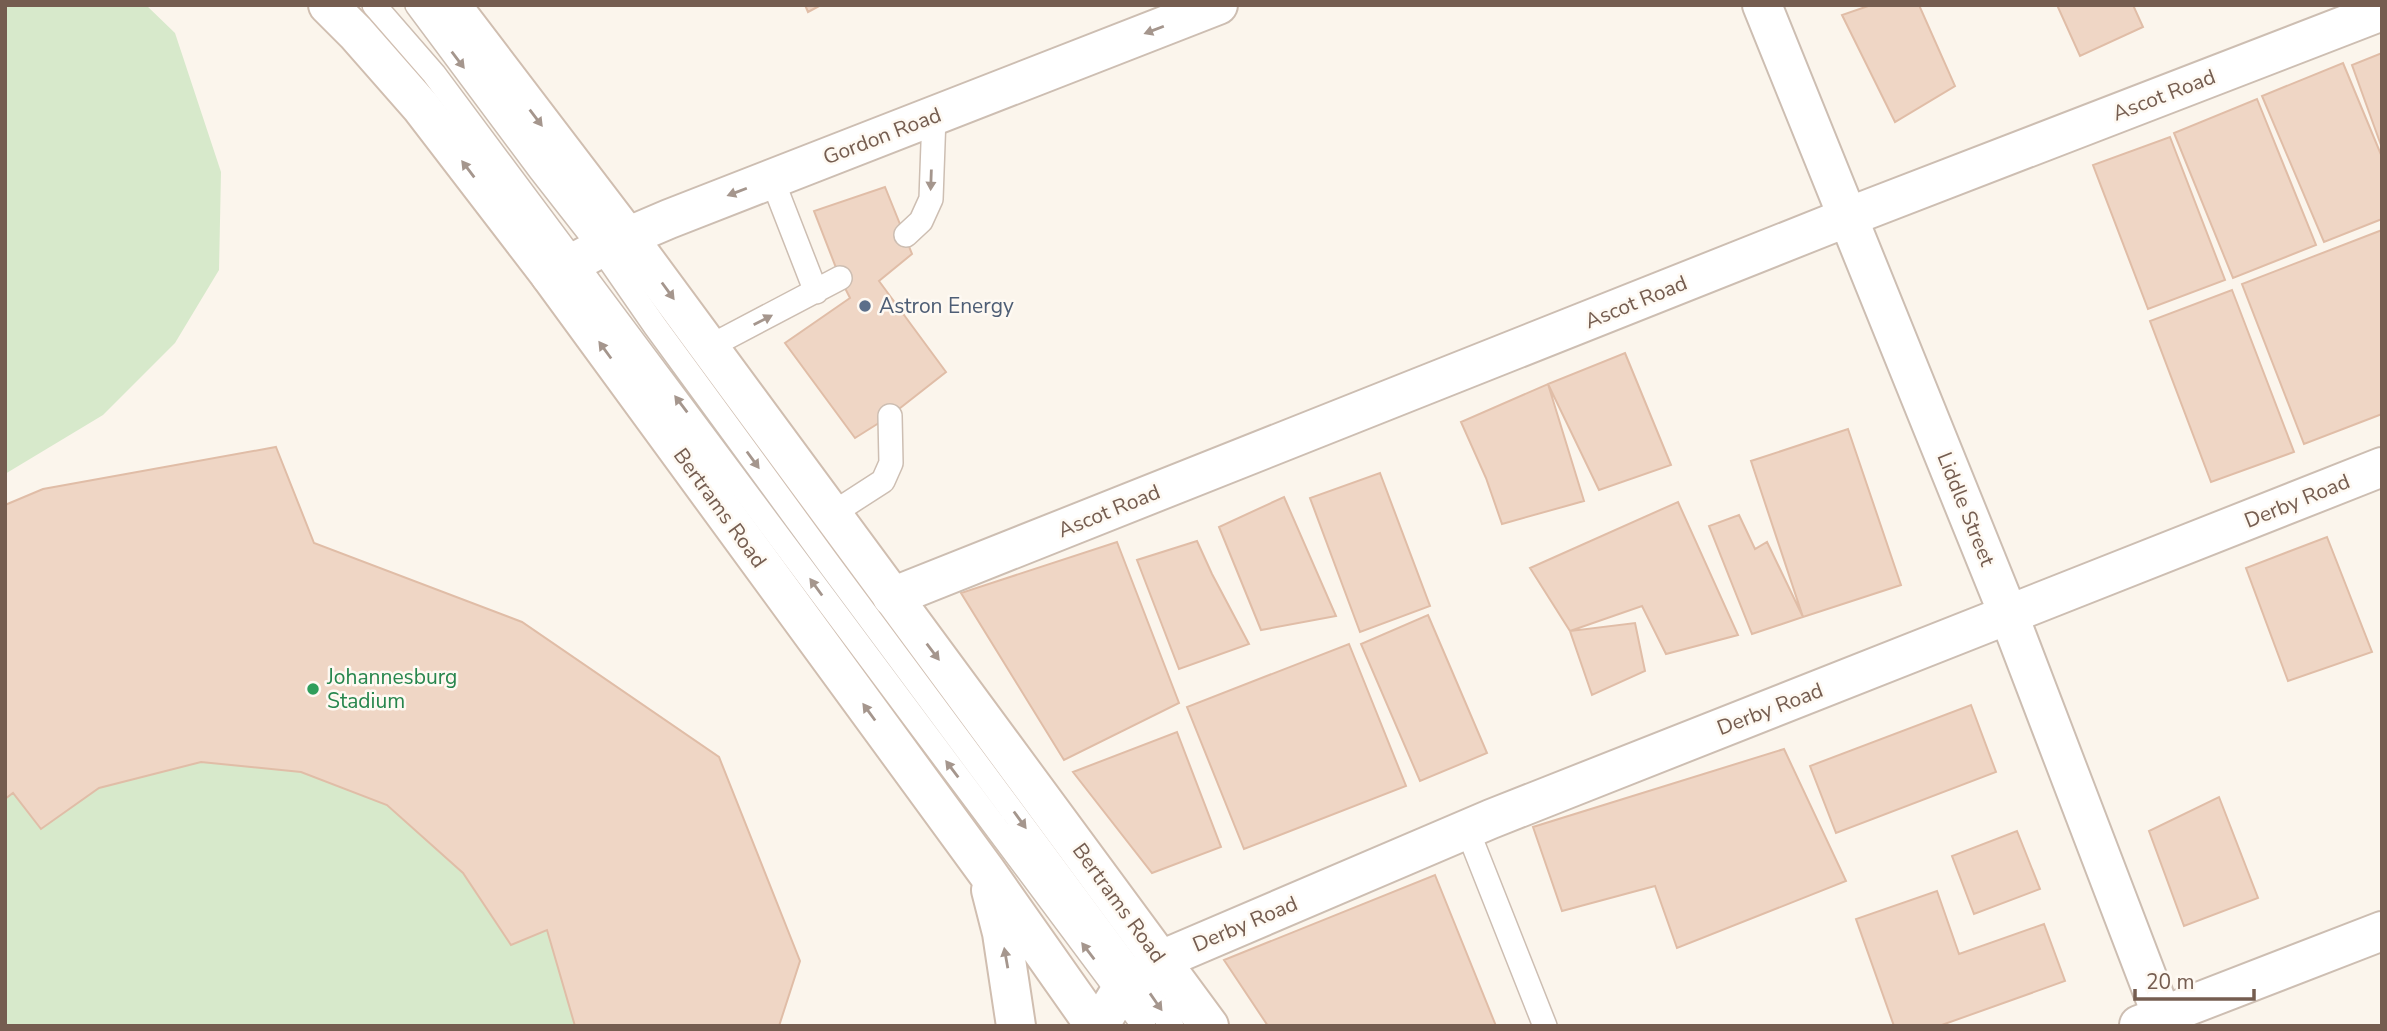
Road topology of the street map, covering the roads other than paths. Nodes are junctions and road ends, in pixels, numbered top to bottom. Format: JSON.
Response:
{"nodes":[{"id":1,"x":328,"y":5,"type":"edge"},
{"id":2,"x":374,"y":5,"type":"edge"},
{"id":3,"x":417,"y":5,"type":"edge"},
{"id":4,"x":451,"y":5,"type":"edge"},
{"id":5,"x":1218,"y":5,"type":"edge"},
{"id":6,"x":1762,"y":5,"type":"edge"},
{"id":7,"x":2382,"y":10,"type":"edge"},
{"id":8,"x":934,"y":116,"type":"junction"},
{"id":9,"x":772,"y":179,"type":"junction"},
{"id":10,"x":1848,"y":218,"type":"junction"},
{"id":11,"x":906,"y":235,"type":"dead end"},
{"id":12,"x":588,"y":255,"type":"junction"},
{"id":13,"x":840,"y":278,"type":"dead end"},
{"id":14,"x":816,"y":292,"type":"junction"},
{"id":15,"x":709,"y":347,"type":"junction"},
{"id":16,"x":890,"y":415,"type":"dead end"},
{"id":17,"x":2382,"y":467,"type":"edge"},
{"id":18,"x":832,"y":514,"type":"junction"},
{"id":19,"x":892,"y":597,"type":"junction"},
{"id":20,"x":2008,"y":615,"type":"junction"},
{"id":21,"x":1467,"y":829,"type":"junction"},
{"id":22,"x":986,"y":871,"type":"junction"},
{"id":23,"x":2382,"y":931,"type":"edge"},
{"id":24,"x":1139,"y":977,"type":"junction"},
{"id":25,"x":2155,"y":1023,"type":"edge"},
{"id":26,"x":1016,"y":1026,"type":"edge"},
{"id":27,"x":1097,"y":1026,"type":"edge"},
{"id":28,"x":1143,"y":1026,"type":"edge"},
{"id":29,"x":1172,"y":1026,"type":"edge"},
{"id":30,"x":1209,"y":1026,"type":"edge"},
{"id":31,"x":1545,"y":1026,"type":"edge"}],
"edges":[{"from":12,"to":1,"type":"street","name":"Bertrams Road","one_way":true},
{"from":2,"to":12,"type":"lane"},
{"from":3,"to":12,"type":"lane","one_way":true},
{"from":4,"to":12,"type":"street","name":"Bertrams Road","one_way":true},
{"from":5,"to":8,"type":"street","name":"Gordon Road","one_way":true},
{"from":6,"to":10,"type":"street","name":"Liddle Street"},
{"from":7,"to":10,"type":"street","name":"Ascot Road"},
{"from":8,"to":9,"type":"street","name":"Gordon Road"},
{"from":8,"to":11,"type":"lane","one_way":true},
{"from":9,"to":12,"type":"street","name":"Gordon Road","one_way":true},
{"from":9,"to":14,"type":"lane"},
{"from":10,"to":19,"type":"street","name":"Ascot Road"},
{"from":10,"to":20,"type":"street","name":"Liddle Street"},
{"from":12,"to":15,"type":"street","name":"Bertrams Road","one_way":true},
{"from":22,"to":12,"type":"street","name":"Bertrams Road","one_way":true},
{"from":24,"to":12,"type":"lane","one_way":true},
{"from":12,"to":24,"type":"lane","one_way":true},
{"from":13,"to":14,"type":"lane"},
{"from":15,"to":14,"type":"lane","one_way":true},
{"from":15,"to":18,"type":"street","name":"Bertrams Road"},
{"from":16,"to":18,"type":"lane"},
{"from":17,"to":20,"type":"street","name":"Derby Road"},
{"from":18,"to":19,"type":"street","name":"Bertrams Road"},
{"from":19,"to":24,"type":"street","name":"Bertrams Road","one_way":true},
{"from":20,"to":21,"type":"street","name":"Derby Road"},
{"from":20,"to":25,"type":"street","name":"Liddle Street"},
{"from":21,"to":24,"type":"street","name":"Derby Road"},
{"from":21,"to":31,"type":"lane"},
{"from":26,"to":22,"type":"street","one_way":true},
{"from":22,"to":27,"type":"street","name":"Bertrams Road"},
{"from":23,"to":25,"type":"street"},
{"from":24,"to":27,"type":"street"},
{"from":24,"to":28,"type":"lane"},
{"from":24,"to":29,"type":"lane","one_way":true},
{"from":24,"to":30,"type":"street","name":"Bertrams Road"}]}
